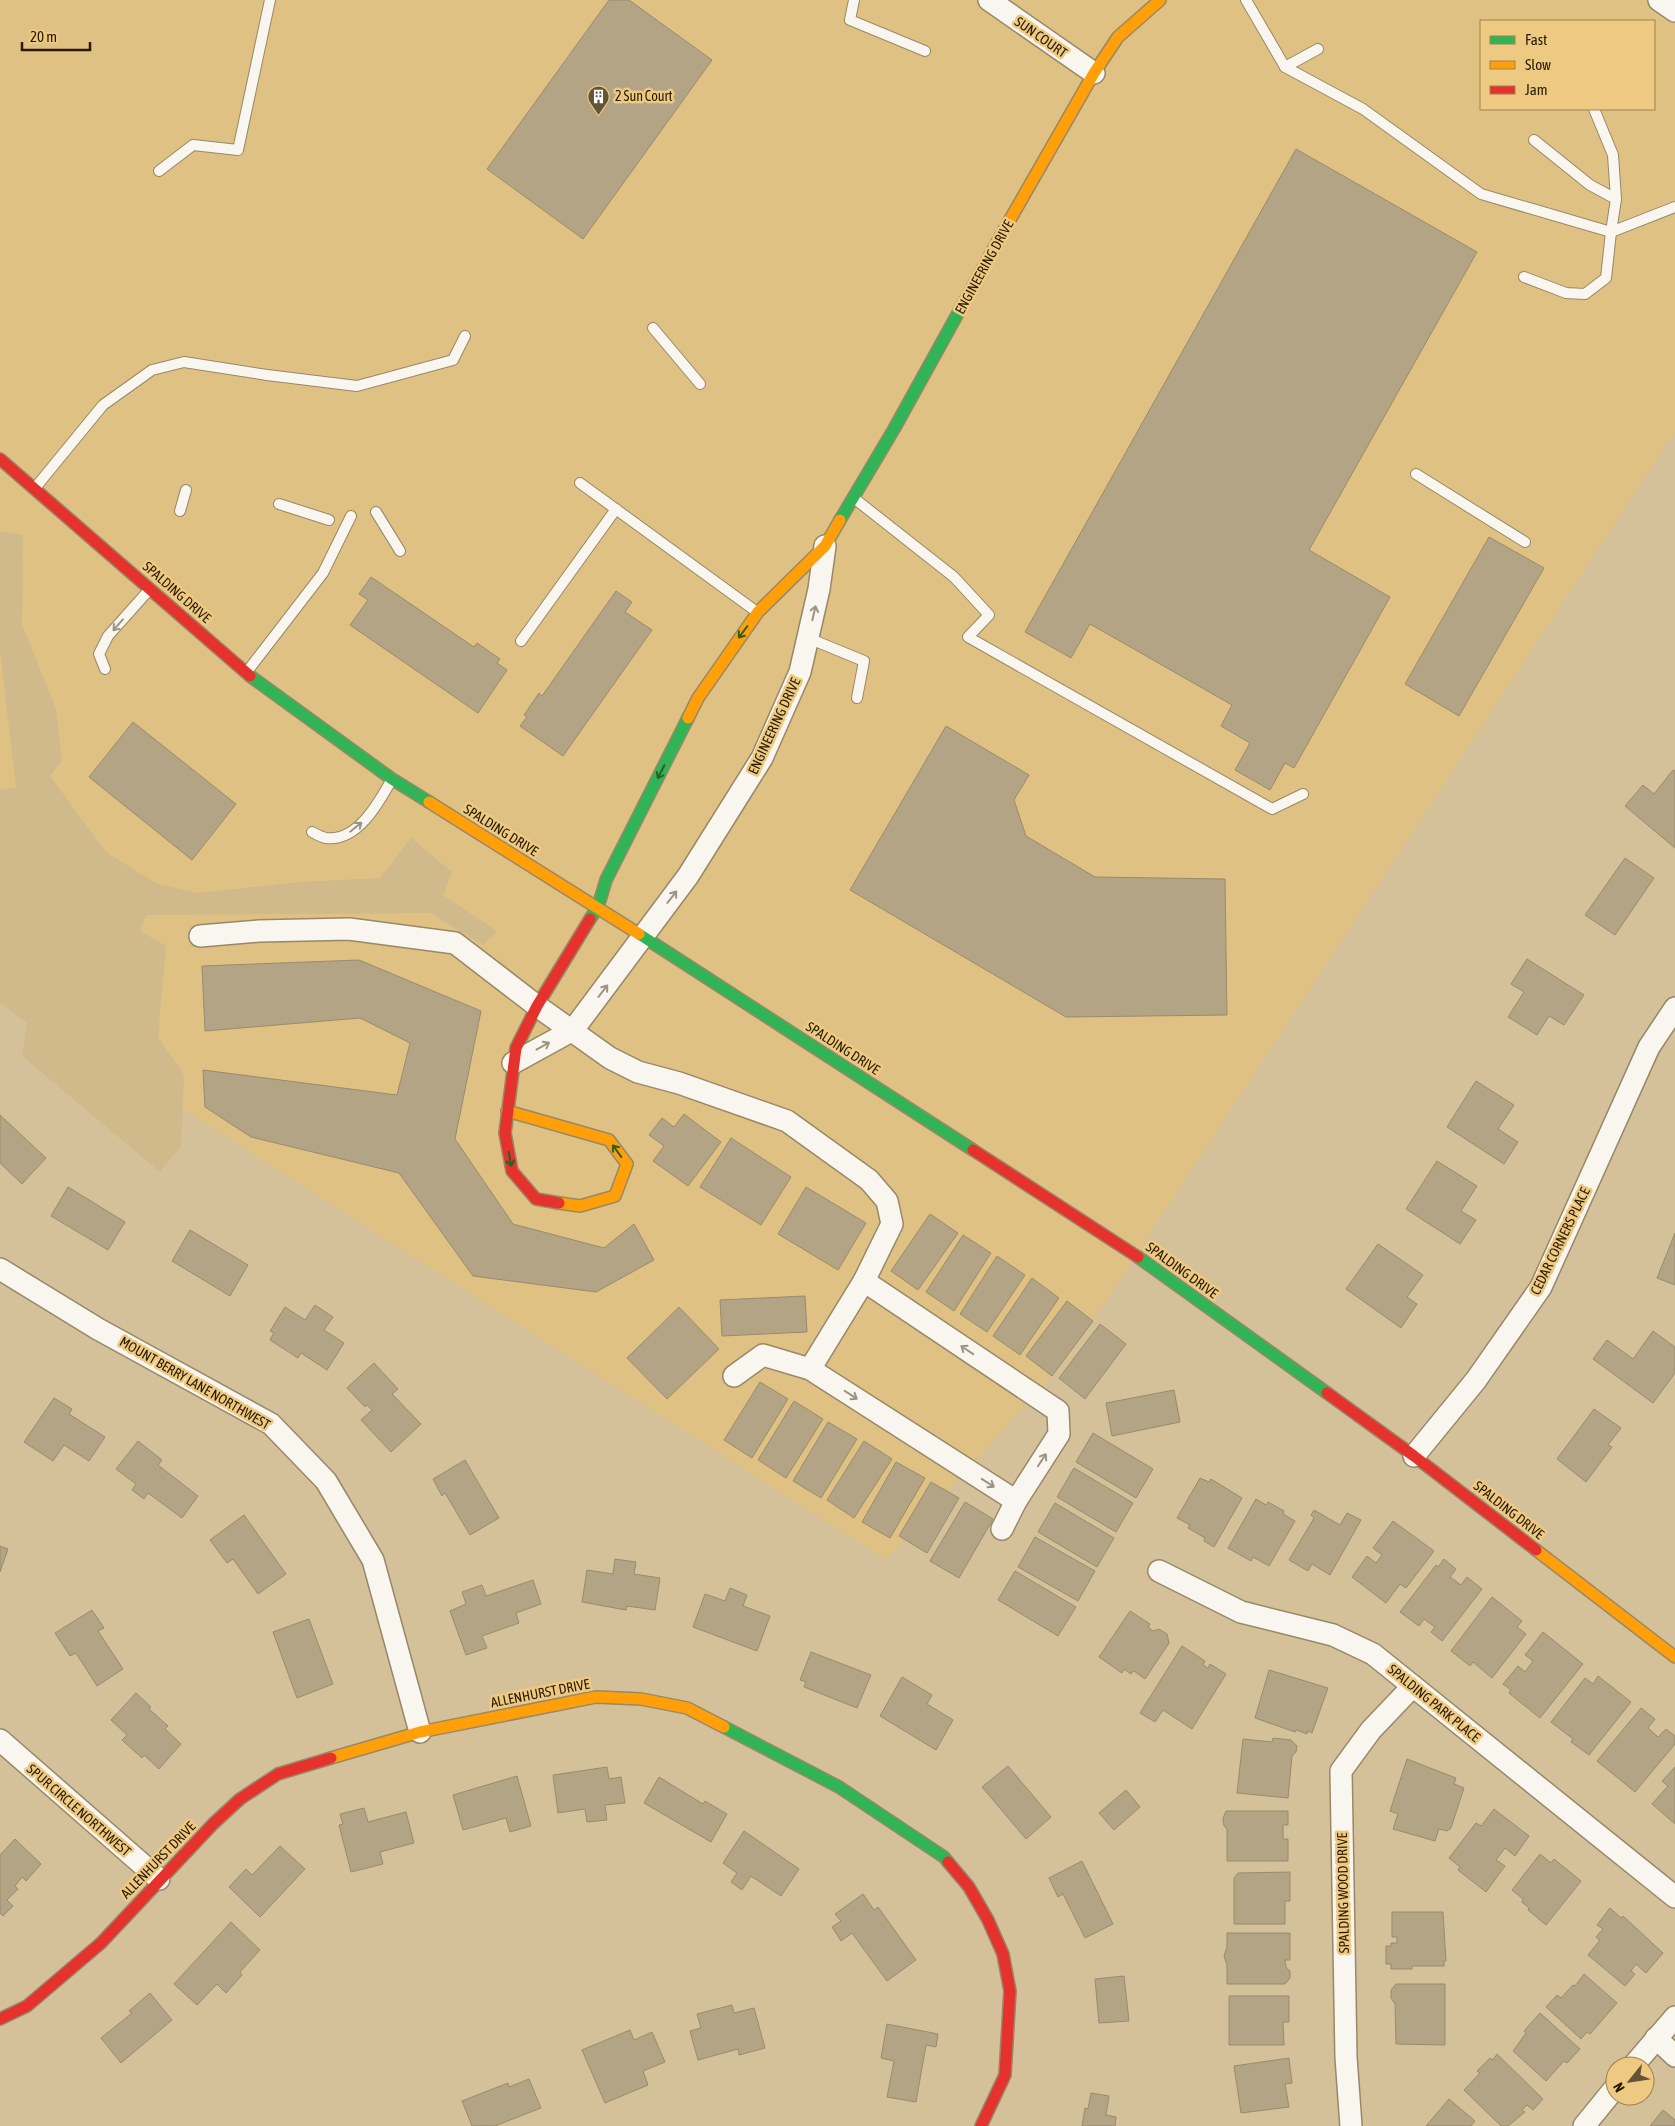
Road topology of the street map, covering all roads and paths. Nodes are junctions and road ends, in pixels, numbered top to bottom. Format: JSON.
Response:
{"nodes":[{"id":1,"x":270,"y":0,"type":"edge"},
{"id":2,"x":854,"y":0,"type":"edge"},
{"id":3,"x":988,"y":0,"type":"edge"},
{"id":4,"x":1160,"y":0,"type":"edge"},
{"id":5,"x":1246,"y":0,"type":"edge"},
{"id":6,"x":1659,"y":0,"type":"edge"},
{"id":7,"x":1675,"y":11,"type":"edge"},
{"id":8,"x":1318,"y":49,"type":"dead end"},
{"id":9,"x":925,"y":51,"type":"dead end"},
{"id":10,"x":1285,"y":67,"type":"junction"},
{"id":11,"x":1094,"y":73,"type":"junction"},
{"id":12,"x":1594,"y":110,"type":"edge"},
{"id":13,"x":1534,"y":140,"type":"dead end"},
{"id":14,"x":158,"y":171,"type":"dead end"},
{"id":15,"x":1616,"y":199,"type":"junction"},
{"id":16,"x":1675,"y":207,"type":"edge"},
{"id":17,"x":1611,"y":232,"type":"junction"},
{"id":18,"x":1524,"y":278,"type":"dead end"},
{"id":19,"x":653,"y":328,"type":"dead end"},
{"id":20,"x":465,"y":336,"type":"dead end"},
{"id":21,"x":700,"y":384,"type":"dead end"},
{"id":22,"x":0,"y":459,"type":"edge"},
{"id":23,"x":1416,"y":474,"type":"dead end"},
{"id":24,"x":580,"y":483,"type":"dead end"},
{"id":25,"x":34,"y":490,"type":"junction"},
{"id":26,"x":186,"y":490,"type":"dead end"},
{"id":27,"x":853,"y":498,"type":"junction"},
{"id":28,"x":279,"y":504,"type":"dead end"},
{"id":29,"x":616,"y":509,"type":"junction"},
{"id":30,"x":180,"y":511,"type":"dead end"},
{"id":31,"x":376,"y":512,"type":"dead end"},
{"id":32,"x":351,"y":516,"type":"dead end"},
{"id":33,"x":329,"y":520,"type":"dead end"},
{"id":34,"x":1525,"y":542,"type":"dead end"},
{"id":35,"x":825,"y":546,"type":"junction"},
{"id":36,"x":400,"y":551,"type":"dead end"},
{"id":37,"x":150,"y":589,"type":"junction"},
{"id":38,"x":758,"y":612,"type":"junction"},
{"id":39,"x":808,"y":638,"type":"junction"},
{"id":40,"x":521,"y":642,"type":"dead end"},
{"id":41,"x":105,"y":669,"type":"dead end"},
{"id":42,"x":246,"y":673,"type":"junction"},
{"id":43,"x":857,"y":698,"type":"dead end"},
{"id":44,"x":392,"y":779,"type":"junction"},
{"id":45,"x":1303,"y":794,"type":"dead end"},
{"id":46,"x":312,"y":832,"type":"dead end"},
{"id":47,"x":598,"y":907,"type":"junction"},
{"id":48,"x":200,"y":936,"type":"dead end"},
{"id":49,"x":643,"y":936,"type":"junction"},
{"id":50,"x":537,"y":1006,"type":"junction"},
{"id":51,"x":1675,"y":1008,"type":"edge"},
{"id":52,"x":573,"y":1030,"type":"junction"},
{"id":53,"x":514,"y":1063,"type":"junction"},
{"id":54,"x":507,"y":1111,"type":"junction"},
{"id":55,"x":0,"y":1269,"type":"edge"},
{"id":56,"x":864,"y":1281,"type":"junction"},
{"id":57,"x":810,"y":1369,"type":"junction"},
{"id":58,"x":734,"y":1376,"type":"dead end"},
{"id":59,"x":1414,"y":1456,"type":"junction"},
{"id":60,"x":1016,"y":1501,"type":"junction"},
{"id":61,"x":1002,"y":1529,"type":"dead end"},
{"id":62,"x":1159,"y":1571,"type":"dead end"},
{"id":63,"x":1675,"y":1657,"type":"edge"},
{"id":64,"x":1413,"y":1686,"type":"junction"},
{"id":65,"x":420,"y":1732,"type":"junction"},
{"id":66,"x":0,"y":1740,"type":"edge"},
{"id":67,"x":159,"y":1880,"type":"junction"},
{"id":68,"x":1675,"y":1897,"type":"edge"},
{"id":69,"x":1675,"y":2017,"type":"edge"},
{"id":70,"x":0,"y":2019,"type":"edge"},
{"id":71,"x":1656,"y":2038,"type":"junction"},
{"id":72,"x":1642,"y":2056,"type":"edge"},
{"id":73,"x":1675,"y":2056,"type":"edge"},
{"id":74,"x":1605,"y":2100,"type":"edge"},
{"id":75,"x":981,"y":2126,"type":"edge"},
{"id":76,"x":1351,"y":2126,"type":"edge"},
{"id":77,"x":1584,"y":2126,"type":"edge"}],
"edges":[{"from":1,"to":14,"type":"lane"},
{"from":2,"to":9,"type":"lane"},
{"from":3,"to":11,"type":"street","name":"SUN COURT"},
{"from":4,"to":11,"type":"street","name":"ENGINEERING DRIVE"},
{"from":5,"to":10,"type":"lane"},
{"from":6,"to":7,"type":"street"},
{"from":8,"to":10,"type":"lane"},
{"from":10,"to":17,"type":"lane"},
{"from":11,"to":27,"type":"street","name":"ENGINEERING DRIVE"},
{"from":12,"to":15,"type":"lane"},
{"from":13,"to":15,"type":"lane"},
{"from":15,"to":17,"type":"lane"},
{"from":16,"to":17,"type":"lane"},
{"from":17,"to":18,"type":"lane"},
{"from":19,"to":21,"type":"lane"},
{"from":20,"to":25,"type":"lane"},
{"from":22,"to":25,"type":"street","name":"SPALDING DRIVE"},
{"from":23,"to":34,"type":"lane"},
{"from":24,"to":29,"type":"lane"},
{"from":25,"to":37,"type":"street","name":"SPALDING DRIVE"},
{"from":26,"to":30,"type":"lane"},
{"from":27,"to":35,"type":"street","name":"ENGINEERING DRIVE"},
{"from":27,"to":45,"type":"lane"},
{"from":28,"to":33,"type":"lane"},
{"from":29,"to":38,"type":"lane"},
{"from":29,"to":40,"type":"lane"},
{"from":31,"to":36,"type":"lane"},
{"from":32,"to":42,"type":"lane"},
{"from":35,"to":38,"type":"street","name":"ENGINEERING DRIVE"},
{"from":39,"to":35,"type":"street","name":"ENGINEERING DRIVE","one_way":true},
{"from":37,"to":41,"type":"lane","one_way":true},
{"from":37,"to":42,"type":"street","name":"SPALDING DRIVE"},
{"from":38,"to":47,"type":"street","name":"ENGINEERING DRIVE","one_way":true},
{"from":39,"to":43,"type":"lane"},
{"from":49,"to":39,"type":"street","name":"ENGINEERING DRIVE","one_way":true},
{"from":42,"to":44,"type":"street","name":"SPALDING DRIVE"},
{"from":46,"to":44,"type":"lane","one_way":true},
{"from":44,"to":47,"type":"street","name":"SPALDING DRIVE"},
{"from":47,"to":49,"type":"street","name":"SPALDING DRIVE"},
{"from":47,"to":50,"type":"street","name":"ENGINEERING DRIVE"},
{"from":48,"to":50,"type":"street"},
{"from":52,"to":49,"type":"street","name":"ENGINEERING DRIVE","one_way":true},
{"from":49,"to":59,"type":"street","name":"SPALDING DRIVE"},
{"from":50,"to":52,"type":"street"},
{"from":50,"to":53,"type":"street","name":"ENGINEERING DRIVE"},
{"from":51,"to":59,"type":"street","name":"CEDAR CORNERS PLACE"},
{"from":53,"to":52,"type":"street","one_way":true},
{"from":52,"to":56,"type":"street"},
{"from":53,"to":54,"type":"street","name":"ENGINEERING DRIVE"},
{"from":54,"to":54,"type":"street","name":"ENGINEERING DRIVE","one_way":true},
{"from":55,"to":65,"type":"street","name":"MOUNT BERRY LANE NORTHWEST"},
{"from":56,"to":57,"type":"street"},
{"from":60,"to":56,"type":"street","one_way":true},
{"from":57,"to":58,"type":"street"},
{"from":57,"to":60,"type":"street","one_way":true},
{"from":59,"to":63,"type":"street","name":"SPALDING DRIVE"},
{"from":60,"to":61,"type":"street"},
{"from":62,"to":64,"type":"street","name":"SPALDING PARK PLACE"},
{"from":64,"to":68,"type":"street","name":"SPALDING PARK PLACE"},
{"from":64,"to":76,"type":"street","name":"SPALDING WOOD DRIVE"},
{"from":65,"to":67,"type":"street","name":"ALLENHURST DRIVE"},
{"from":65,"to":75,"type":"street","name":"ALLENHURST DRIVE"},
{"from":66,"to":67,"type":"street","name":"SPUR CIRCLE NORTHWEST"},
{"from":67,"to":70,"type":"street","name":"ALLENHURST DRIVE"},
{"from":69,"to":71,"type":"street"},
{"from":71,"to":72,"type":"street"},
{"from":71,"to":73,"type":"street"},
{"from":74,"to":77,"type":"street"}]}
